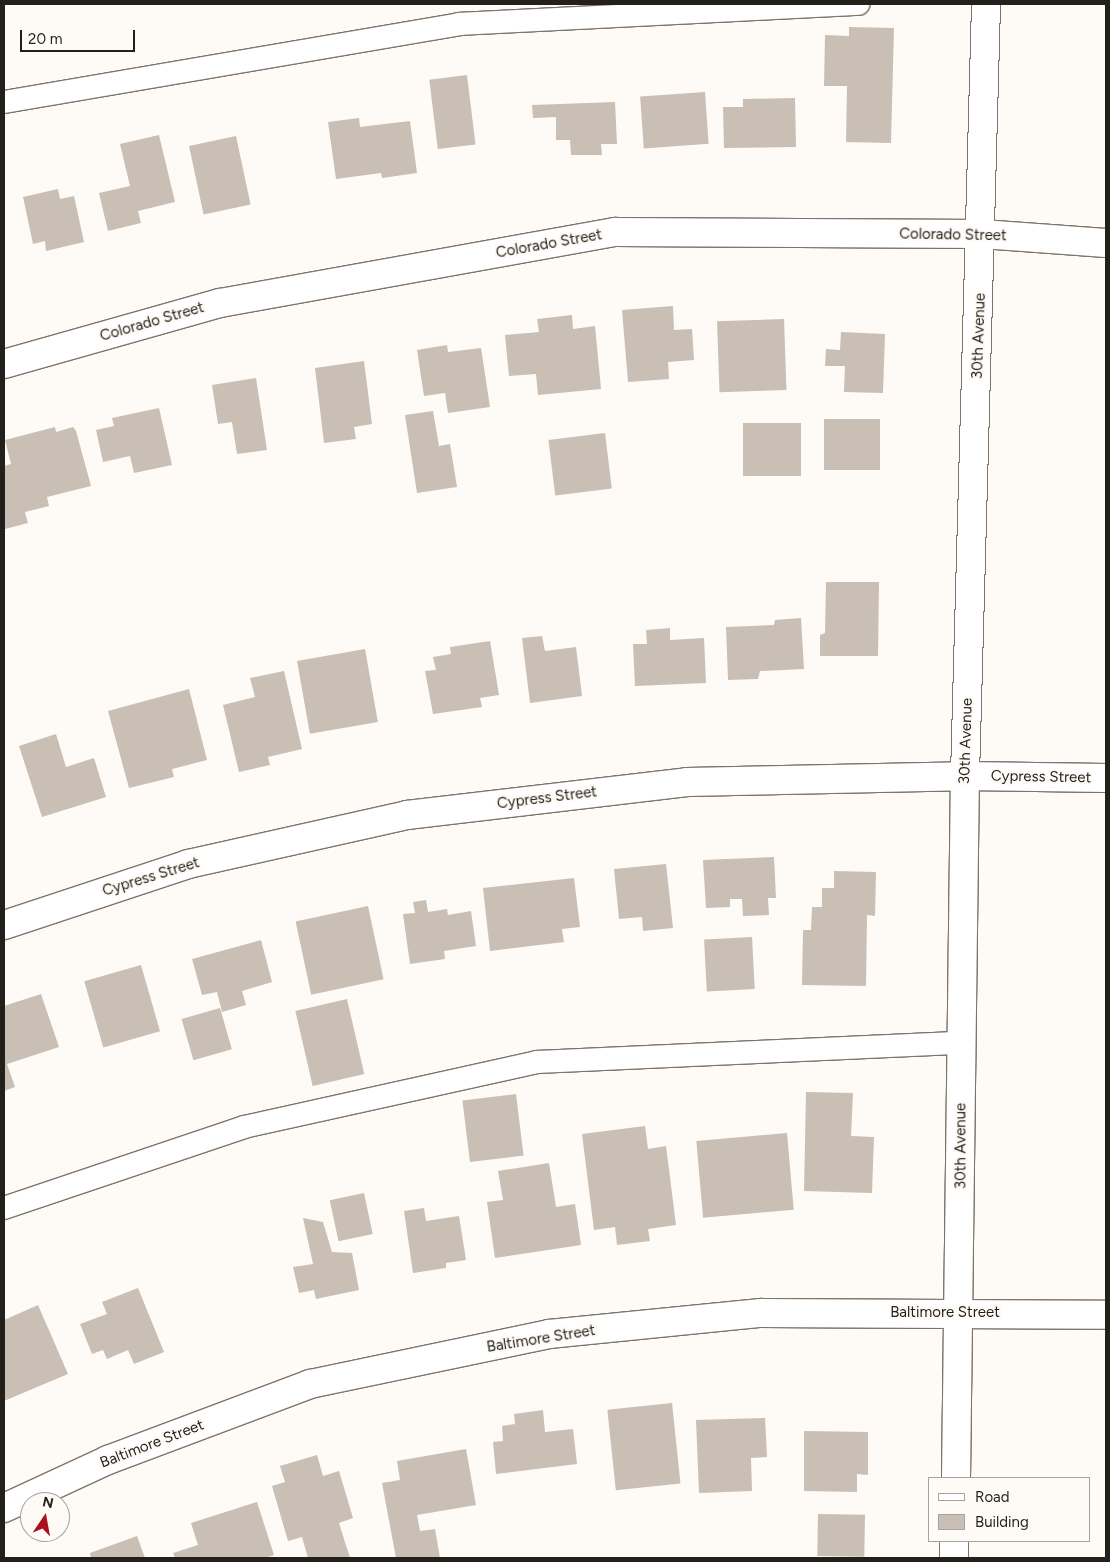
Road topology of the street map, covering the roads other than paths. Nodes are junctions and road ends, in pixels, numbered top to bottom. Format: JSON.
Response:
{"nodes":[{"id":1,"x":858,"y":4,"type":"edge"},
{"id":2,"x":986,"y":4,"type":"edge"},
{"id":3,"x":4,"y":102,"type":"edge"},
{"id":4,"x":982,"y":234,"type":"junction"},
{"id":5,"x":1106,"y":243,"type":"edge"},
{"id":6,"x":4,"y":364,"type":"edge"},
{"id":7,"x":965,"y":776,"type":"junction"},
{"id":8,"x":1106,"y":778,"type":"edge"},
{"id":9,"x":4,"y":925,"type":"edge"},
{"id":10,"x":961,"y":1043,"type":"junction"},
{"id":11,"x":4,"y":1208,"type":"edge"},
{"id":12,"x":960,"y":1312,"type":"junction"},
{"id":13,"x":1106,"y":1315,"type":"edge"},
{"id":14,"x":956,"y":1477,"type":"edge"},
{"id":15,"x":4,"y":1508,"type":"edge"},
{"id":16,"x":954,"y":1542,"type":"edge"},
{"id":17,"x":954,"y":1558,"type":"edge"}],
"edges":[{"from":1,"to":3,"type":"lane"},
{"from":2,"to":4,"type":"street","name":"30th Avenue"},
{"from":4,"to":5,"type":"street","name":"Colorado Street"},
{"from":4,"to":6,"type":"street","name":"Colorado Street"},
{"from":4,"to":7,"type":"street","name":"30th Avenue"},
{"from":7,"to":8,"type":"street","name":"Cypress Street"},
{"from":7,"to":9,"type":"street","name":"Cypress Street"},
{"from":7,"to":10,"type":"street","name":"30th Avenue"},
{"from":10,"to":11,"type":"lane"},
{"from":10,"to":12,"type":"street","name":"30th Avenue"},
{"from":12,"to":13,"type":"street","name":"Baltimore Street"},
{"from":12,"to":14,"type":"street","name":"30th Avenue"},
{"from":12,"to":15,"type":"street","name":"Baltimore Street"},
{"from":16,"to":17,"type":"street"}]}
